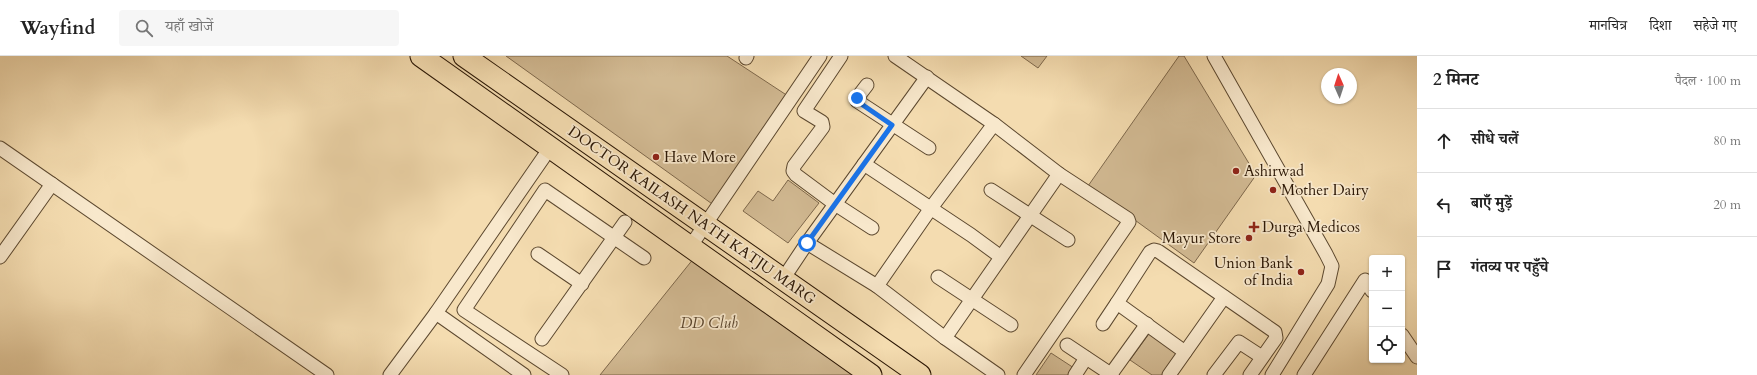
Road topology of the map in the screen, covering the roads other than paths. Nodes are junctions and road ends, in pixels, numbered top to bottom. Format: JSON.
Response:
{"nodes":[{"id":1,"x":421,"y":56,"type":"edge"},
{"id":2,"x":820,"y":56,"type":"edge"},
{"id":3,"x":841,"y":56,"type":"edge"},
{"id":4,"x":895,"y":56,"type":"edge"},
{"id":5,"x":1214,"y":56,"type":"edge"},
{"id":6,"x":468,"y":57,"type":"edge"},
{"id":7,"x":926,"y":77,"type":"junction"},
{"id":8,"x":867,"y":85,"type":"dead end"},
{"id":9,"x":994,"y":124,"type":"junction"},
{"id":10,"x":892,"y":125,"type":"junction"},
{"id":11,"x":0,"y":148,"type":"edge"},
{"id":12,"x":550,"y":148,"type":"junction"},
{"id":13,"x":929,"y":148,"type":"dead end"},
{"id":14,"x":864,"y":164,"type":"junction"},
{"id":15,"x":1059,"y":174,"type":"junction"},
{"id":16,"x":52,"y":184,"type":"junction"},
{"id":17,"x":991,"y":190,"type":"dead end"},
{"id":18,"x":835,"y":204,"type":"junction"},
{"id":19,"x":931,"y":208,"type":"junction"},
{"id":20,"x":1030,"y":215,"type":"junction"},
{"id":21,"x":626,"y":222,"type":"dead end"},
{"id":22,"x":705,"y":225,"type":"junction"},
{"id":23,"x":872,"y":228,"type":"dead end"},
{"id":24,"x":614,"y":237,"type":"junction"},
{"id":25,"x":1068,"y":240,"type":"dead end"},
{"id":26,"x":807,"y":243,"type":"junction"},
{"id":27,"x":690,"y":247,"type":"junction"},
{"id":28,"x":538,"y":254,"type":"dead end"},
{"id":29,"x":0,"y":257,"type":"edge"},
{"id":30,"x":1001,"y":257,"type":"junction"},
{"id":31,"x":644,"y":258,"type":"dead end"},
{"id":32,"x":938,"y":277,"type":"dead end"},
{"id":33,"x":783,"y":279,"type":"junction"},
{"id":34,"x":582,"y":284,"type":"junction"},
{"id":35,"x":877,"y":286,"type":"junction"},
{"id":36,"x":1369,"y":286,"type":"edge"},
{"id":37,"x":1224,"y":297,"type":"junction"},
{"id":38,"x":972,"y":299,"type":"junction"},
{"id":39,"x":1117,"y":303,"type":"junction"},
{"id":40,"x":436,"y":313,"type":"junction"},
{"id":41,"x":1102,"y":324,"type":"dead end"},
{"id":42,"x":1147,"y":324,"type":"junction"},
{"id":43,"x":1011,"y":325,"type":"dead end"},
{"id":44,"x":944,"y":338,"type":"junction"},
{"id":45,"x":542,"y":339,"type":"dead end"},
{"id":46,"x":1405,"y":339,"type":"edge"},
{"id":47,"x":1067,"y":345,"type":"dead end"},
{"id":48,"x":1185,"y":352,"type":"junction"},
{"id":49,"x":1262,"y":357,"type":"junction"},
{"id":50,"x":1417,"y":357,"type":"edge"},
{"id":51,"x":1086,"y":358,"type":"junction"},
{"id":52,"x":327,"y":375,"type":"edge"},
{"id":53,"x":390,"y":375,"type":"edge"},
{"id":54,"x":524,"y":375,"type":"edge"},
{"id":55,"x":562,"y":375,"type":"edge"},
{"id":56,"x":871,"y":375,"type":"edge"},
{"id":57,"x":920,"y":375,"type":"edge"},
{"id":58,"x":998,"y":375,"type":"edge"},
{"id":59,"x":1024,"y":375,"type":"edge"},
{"id":60,"x":1075,"y":375,"type":"edge"},
{"id":61,"x":1112,"y":375,"type":"edge"},
{"id":62,"x":1169,"y":375,"type":"edge"},
{"id":63,"x":1214,"y":375,"type":"edge"},
{"id":64,"x":1250,"y":375,"type":"edge"},
{"id":65,"x":1272,"y":375,"type":"edge"},
{"id":66,"x":1304,"y":375,"type":"edge"}],
"edges":[{"from":1,"to":12,"type":"main road","name":"DOCTOR KAILASH NATH KATJU MARG"},
{"from":2,"to":22,"type":"street"},
{"from":3,"to":18,"type":"street"},
{"from":4,"to":7,"type":"street"},
{"from":5,"to":65,"type":"street"},
{"from":6,"to":22,"type":"main road","name":"DOCTOR KAILASH NATH KATJU MARG"},
{"from":7,"to":9,"type":"street"},
{"from":7,"to":10,"type":"street"},
{"from":8,"to":10,"type":"street"},
{"from":9,"to":15,"type":"street"},
{"from":9,"to":19,"type":"street"},
{"from":10,"to":13,"type":"street"},
{"from":10,"to":14,"type":"street"},
{"from":11,"to":16,"type":"street"},
{"from":12,"to":27,"type":"main road","name":"DOCTOR KAILASH NATH KATJU MARG"},
{"from":12,"to":40,"type":"street"},
{"from":14,"to":18,"type":"street"},
{"from":14,"to":19,"type":"street"},
{"from":15,"to":20,"type":"street"},
{"from":15,"to":59,"type":"street"},
{"from":16,"to":29,"type":"street"},
{"from":16,"to":52,"type":"street"},
{"from":17,"to":20,"type":"street"},
{"from":18,"to":23,"type":"street"},
{"from":18,"to":26,"type":"street"},
{"from":19,"to":30,"type":"street"},
{"from":19,"to":35,"type":"street"},
{"from":20,"to":25,"type":"street"},
{"from":20,"to":30,"type":"street"},
{"from":21,"to":24,"type":"street"},
{"from":22,"to":27,"type":"street"},
{"from":22,"to":33,"type":"main road","name":"DOCTOR KAILASH NATH KATJU MARG"},
{"from":24,"to":31,"type":"street"},
{"from":24,"to":34,"type":"street"},
{"from":24,"to":55,"type":"street"},
{"from":26,"to":33,"type":"street"},
{"from":26,"to":35,"type":"street"},
{"from":27,"to":56,"type":"main road","name":"DOCTOR KAILASH NATH KATJU MARG"},
{"from":28,"to":34,"type":"street"},
{"from":30,"to":38,"type":"street"},
{"from":32,"to":38,"type":"street"},
{"from":33,"to":57,"type":"main road","name":"DOCTOR KAILASH NATH KATJU MARG"},
{"from":34,"to":45,"type":"street"},
{"from":35,"to":44,"type":"street"},
{"from":36,"to":66,"type":"street"},
{"from":37,"to":39,"type":"street"},
{"from":37,"to":48,"type":"street"},
{"from":37,"to":49,"type":"street"},
{"from":38,"to":43,"type":"street"},
{"from":38,"to":44,"type":"street"},
{"from":39,"to":41,"type":"street"},
{"from":39,"to":42,"type":"street"},
{"from":40,"to":53,"type":"street"},
{"from":40,"to":54,"type":"street"},
{"from":42,"to":48,"type":"street"},
{"from":42,"to":61,"type":"street"},
{"from":44,"to":58,"type":"street"},
{"from":46,"to":50,"type":"street"},
{"from":47,"to":51,"type":"street"},
{"from":48,"to":62,"type":"street"},
{"from":49,"to":63,"type":"street"},
{"from":49,"to":64,"type":"street"},
{"from":51,"to":60,"type":"street"},
{"from":51,"to":61,"type":"street"}]}
